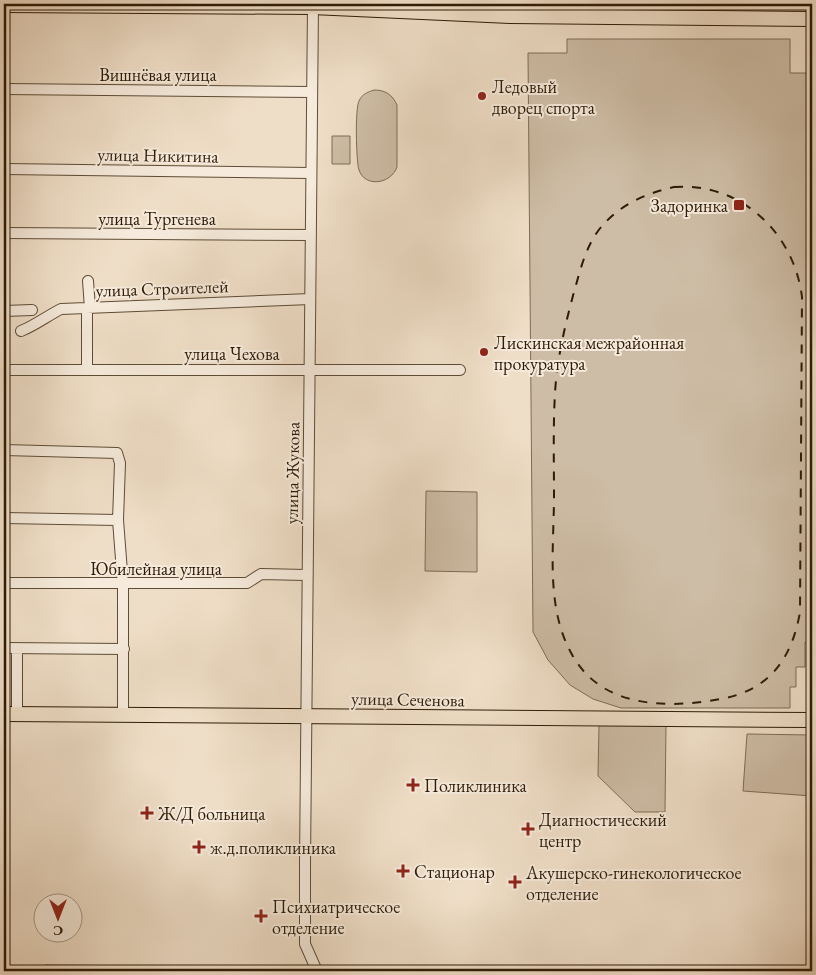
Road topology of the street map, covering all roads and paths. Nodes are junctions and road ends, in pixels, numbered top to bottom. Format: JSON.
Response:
{"nodes":[{"id":1,"x":4,"y":4,"type":"edge"},
{"id":2,"x":313,"y":5,"type":"edge"},
{"id":3,"x":510,"y":10,"type":"edge"},
{"id":4,"x":812,"y":19,"type":"edge"},
{"id":5,"x":4,"y":89,"type":"edge"},
{"id":6,"x":312,"y":92,"type":"junction"},
{"id":7,"x":4,"y":169,"type":"edge"},
{"id":8,"x":311,"y":173,"type":"junction"},
{"id":9,"x":4,"y":233,"type":"edge"},
{"id":10,"x":311,"y":235,"type":"junction"},
{"id":11,"x":88,"y":281,"type":"dead end"},
{"id":12,"x":310,"y":298,"type":"junction"},
{"id":13,"x":89,"y":308,"type":"junction"},
{"id":14,"x":32,"y":310,"type":"dead end"},
{"id":15,"x":4,"y":311,"type":"edge"},
{"id":16,"x":21,"y":331,"type":"dead end"},
{"id":17,"x":309,"y":369,"type":"junction"},
{"id":18,"x":4,"y":370,"type":"edge"},
{"id":19,"x":87,"y":370,"type":"junction"},
{"id":20,"x":460,"y":370,"type":"dead end"},
{"id":21,"x":4,"y":450,"type":"edge"},
{"id":22,"x":4,"y":518,"type":"edge"},
{"id":23,"x":118,"y":520,"type":"junction"},
{"id":24,"x":306,"y":575,"type":"junction"},
{"id":25,"x":4,"y":583,"type":"edge"},
{"id":26,"x":123,"y":585,"type":"junction"},
{"id":27,"x":4,"y":648,"type":"edge"},
{"id":28,"x":17,"y":649,"type":"junction"},
{"id":29,"x":124,"y":649,"type":"junction"},
{"id":30,"x":10,"y":714,"type":"edge"},
{"id":31,"x":123,"y":716,"type":"junction"},
{"id":32,"x":304,"y":717,"type":"junction"},
{"id":33,"x":812,"y":720,"type":"edge"},
{"id":34,"x":317,"y":971,"type":"edge"}],
"edges":[{"from":1,"to":2,"type":"main road"},
{"from":2,"to":3,"type":"main road"},
{"from":2,"to":6,"type":"street","name":"улица Жукова"},
{"from":3,"to":4,"type":"main road"},
{"from":5,"to":6,"type":"street","name":"Вишнёвая улица"},
{"from":6,"to":8,"type":"street","name":"улица Жукова"},
{"from":7,"to":8,"type":"street","name":"улица Никитина"},
{"from":8,"to":10,"type":"street","name":"улица Жукова"},
{"from":9,"to":10,"type":"street","name":"улица Тургенева"},
{"from":10,"to":12,"type":"street","name":"улица Жукова"},
{"from":11,"to":13,"type":"street"},
{"from":12,"to":13,"type":"street","name":"улица Строителей"},
{"from":12,"to":17,"type":"street","name":"улица Жукова"},
{"from":13,"to":16,"type":"street","name":"улица Строителей"},
{"from":13,"to":19,"type":"street"},
{"from":14,"to":15,"type":"street"},
{"from":17,"to":19,"type":"street","name":"улица Чехова"},
{"from":17,"to":20,"type":"street","name":"улица Чехова"},
{"from":17,"to":24,"type":"street","name":"улица Жукова"},
{"from":18,"to":19,"type":"street","name":"улица Чехова"},
{"from":21,"to":23,"type":"street"},
{"from":22,"to":23,"type":"street"},
{"from":23,"to":26,"type":"street"},
{"from":24,"to":26,"type":"street","name":"Юбилейная улица"},
{"from":24,"to":32,"type":"street","name":"улица Жукова"},
{"from":25,"to":26,"type":"street","name":"Юбилейная улица"},
{"from":26,"to":29,"type":"street"},
{"from":27,"to":28,"type":"street"},
{"from":28,"to":29,"type":"street"},
{"from":28,"to":30,"type":"street"},
{"from":29,"to":31,"type":"street"},
{"from":30,"to":31,"type":"main road","name":"улица Сеченова"},
{"from":31,"to":32,"type":"main road","name":"улица Сеченова"},
{"from":32,"to":33,"type":"main road","name":"улица Сеченова"},
{"from":32,"to":34,"type":"street","name":"улица Жукова"}]}
